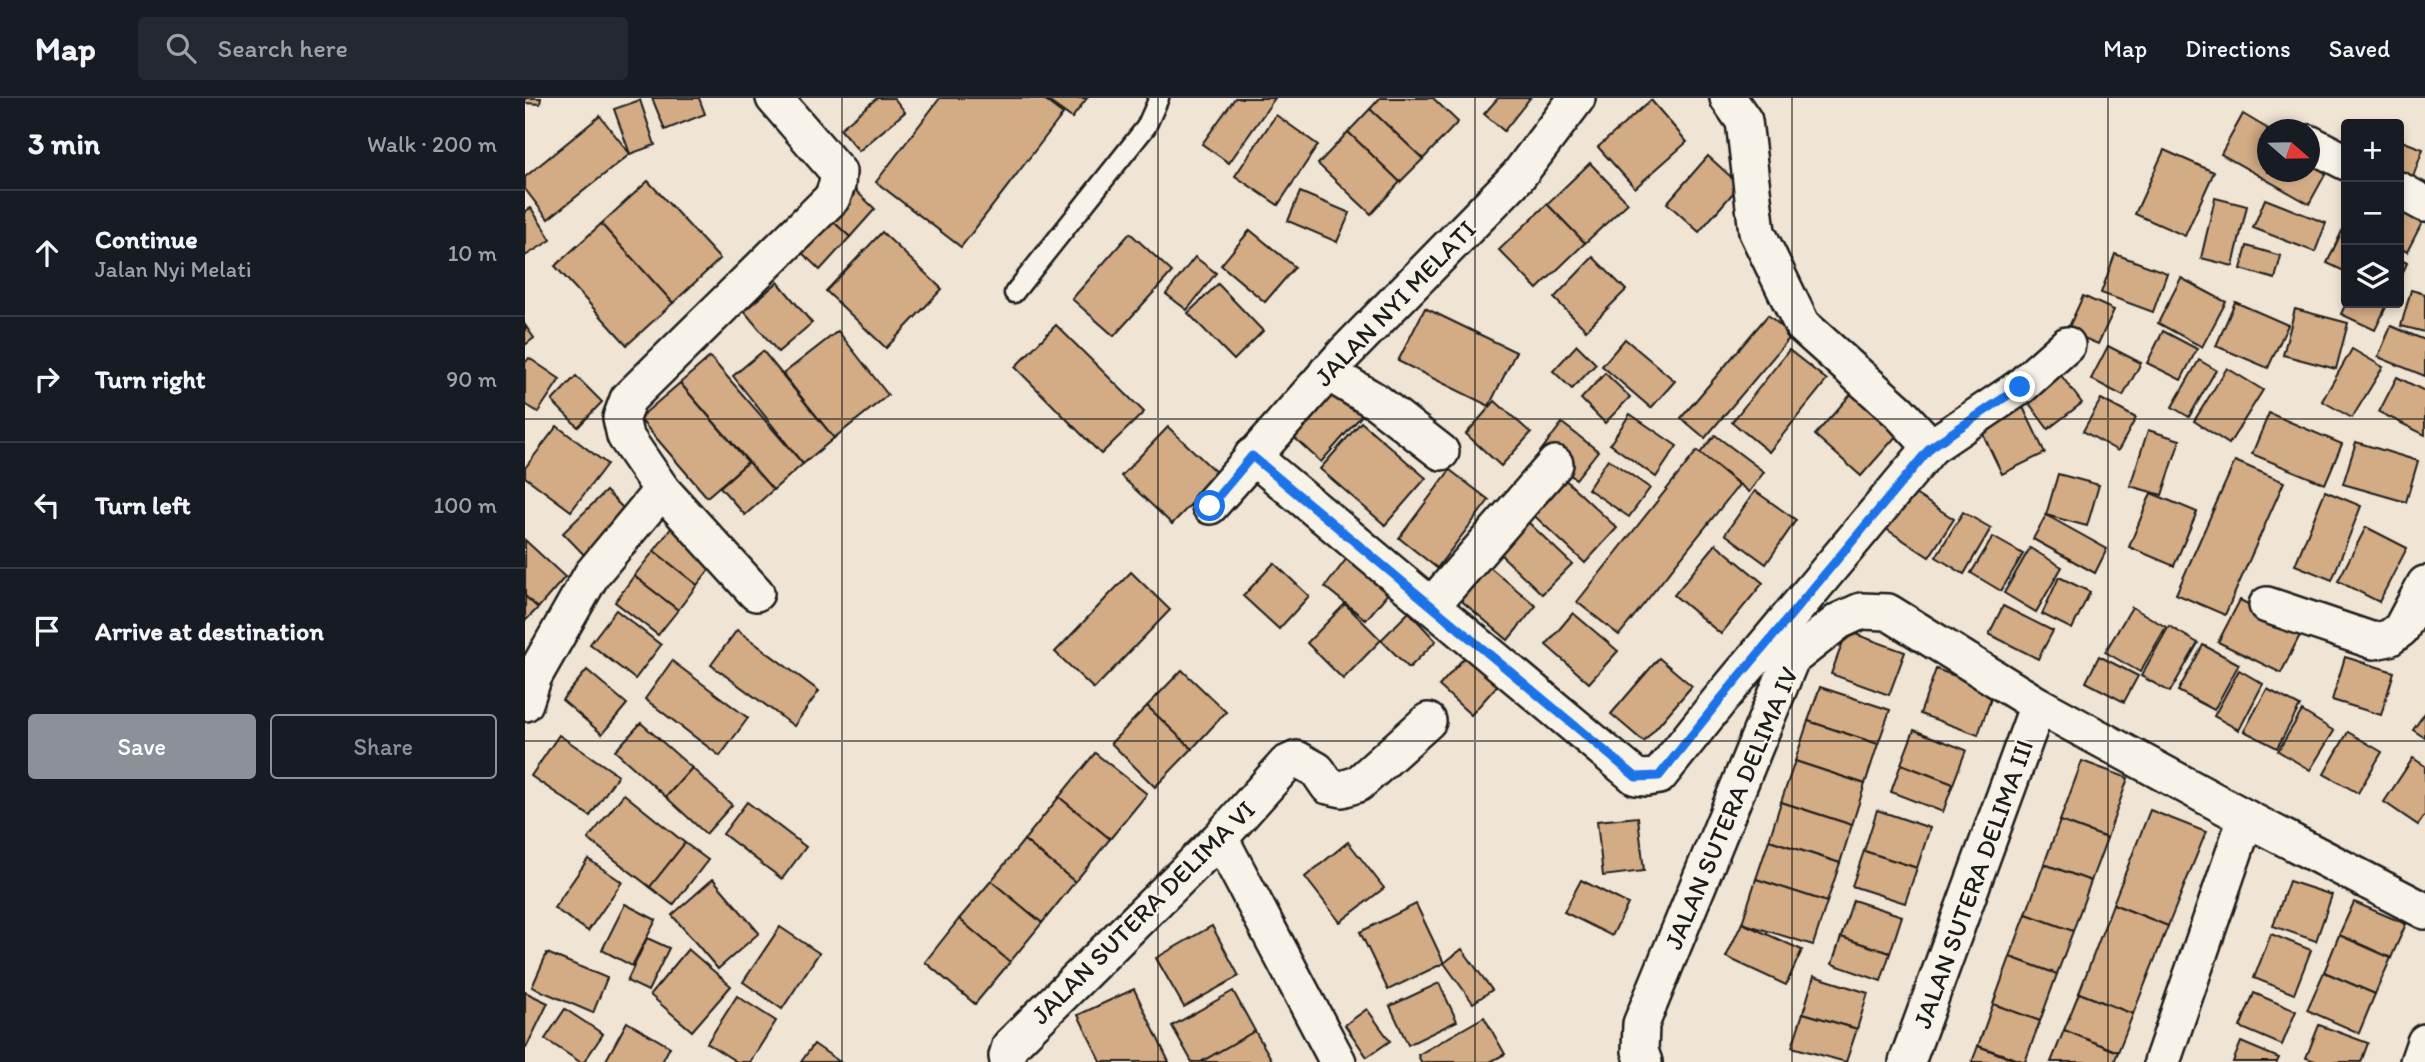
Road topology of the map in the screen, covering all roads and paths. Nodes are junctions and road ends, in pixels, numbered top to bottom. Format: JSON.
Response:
{"nodes":[{"id":1,"x":775,"y":98,"type":"edge"},
{"id":2,"x":1159,"y":98,"type":"edge"},
{"id":3,"x":1577,"y":98,"type":"edge"},
{"id":4,"x":1728,"y":98,"type":"edge"},
{"id":5,"x":2320,"y":149,"type":"edge"},
{"id":6,"x":2341,"y":159,"type":"edge"},
{"id":7,"x":2404,"y":193,"type":"edge"},
{"id":8,"x":2425,"y":204,"type":"edge"},
{"id":9,"x":1014,"y":293,"type":"dead end"},
{"id":10,"x":2067,"y":345,"type":"dead end"},
{"id":11,"x":1327,"y":373,"type":"junction"},
{"id":12,"x":1931,"y":447,"type":"junction"},
{"id":13,"x":1441,"y":452,"type":"dead end"},
{"id":14,"x":1252,"y":456,"type":"junction"},
{"id":15,"x":1555,"y":464,"type":"dead end"},
{"id":16,"x":662,"y":490,"type":"junction"},
{"id":17,"x":1210,"y":506,"type":"dead end"},
{"id":18,"x":2425,"y":586,"type":"edge"},
{"id":19,"x":756,"y":593,"type":"dead end"},
{"id":20,"x":2267,"y":605,"type":"dead end"},
{"id":21,"x":1431,"y":607,"type":"junction"},
{"id":22,"x":525,"y":703,"type":"edge"},
{"id":23,"x":2038,"y":705,"type":"junction"},
{"id":24,"x":1428,"y":721,"type":"dead end"},
{"id":25,"x":2246,"y":818,"type":"junction"},
{"id":26,"x":1220,"y":838,"type":"junction"},
{"id":27,"x":2425,"y":911,"type":"edge"},
{"id":28,"x":2425,"y":1042,"type":"edge"},
{"id":29,"x":1007,"y":1062,"type":"edge"},
{"id":30,"x":1338,"y":1062,"type":"edge"},
{"id":31,"x":1644,"y":1062,"type":"edge"},
{"id":32,"x":1907,"y":1062,"type":"edge"},
{"id":33,"x":2162,"y":1062,"type":"edge"},
{"id":34,"x":2418,"y":1062,"type":"edge"}],
"edges":[{"from":1,"to":16,"type":"street"},
{"from":2,"to":9,"type":"lane"},
{"from":3,"to":11,"type":"street","name":"JALAN NYI MELATI"},
{"from":4,"to":12,"type":"street"},
{"from":5,"to":6,"type":"street"},
{"from":7,"to":8,"type":"street"},
{"from":10,"to":12,"type":"street"},
{"from":11,"to":13,"type":"street"},
{"from":11,"to":14,"type":"street","name":"JALAN NYI MELATI"},
{"from":12,"to":21,"type":"street"},
{"from":14,"to":17,"type":"street","name":"JALAN NYI MELATI"},
{"from":14,"to":21,"type":"street"},
{"from":15,"to":21,"type":"street"},
{"from":16,"to":19,"type":"street"},
{"from":16,"to":22,"type":"street"},
{"from":18,"to":20,"type":"street"},
{"from":23,"to":25,"type":"street"},
{"from":23,"to":31,"type":"street","name":"JALAN SUTERA DELIMA IV"},
{"from":23,"to":32,"type":"street","name":"JALAN SUTERA DELIMA III"},
{"from":24,"to":26,"type":"street","name":"JALAN SUTERA DELIMA VI"},
{"from":25,"to":27,"type":"street"},
{"from":25,"to":33,"type":"street"},
{"from":26,"to":29,"type":"street","name":"JALAN SUTERA DELIMA VI"},
{"from":26,"to":30,"type":"street"},
{"from":28,"to":34,"type":"street"}]}
